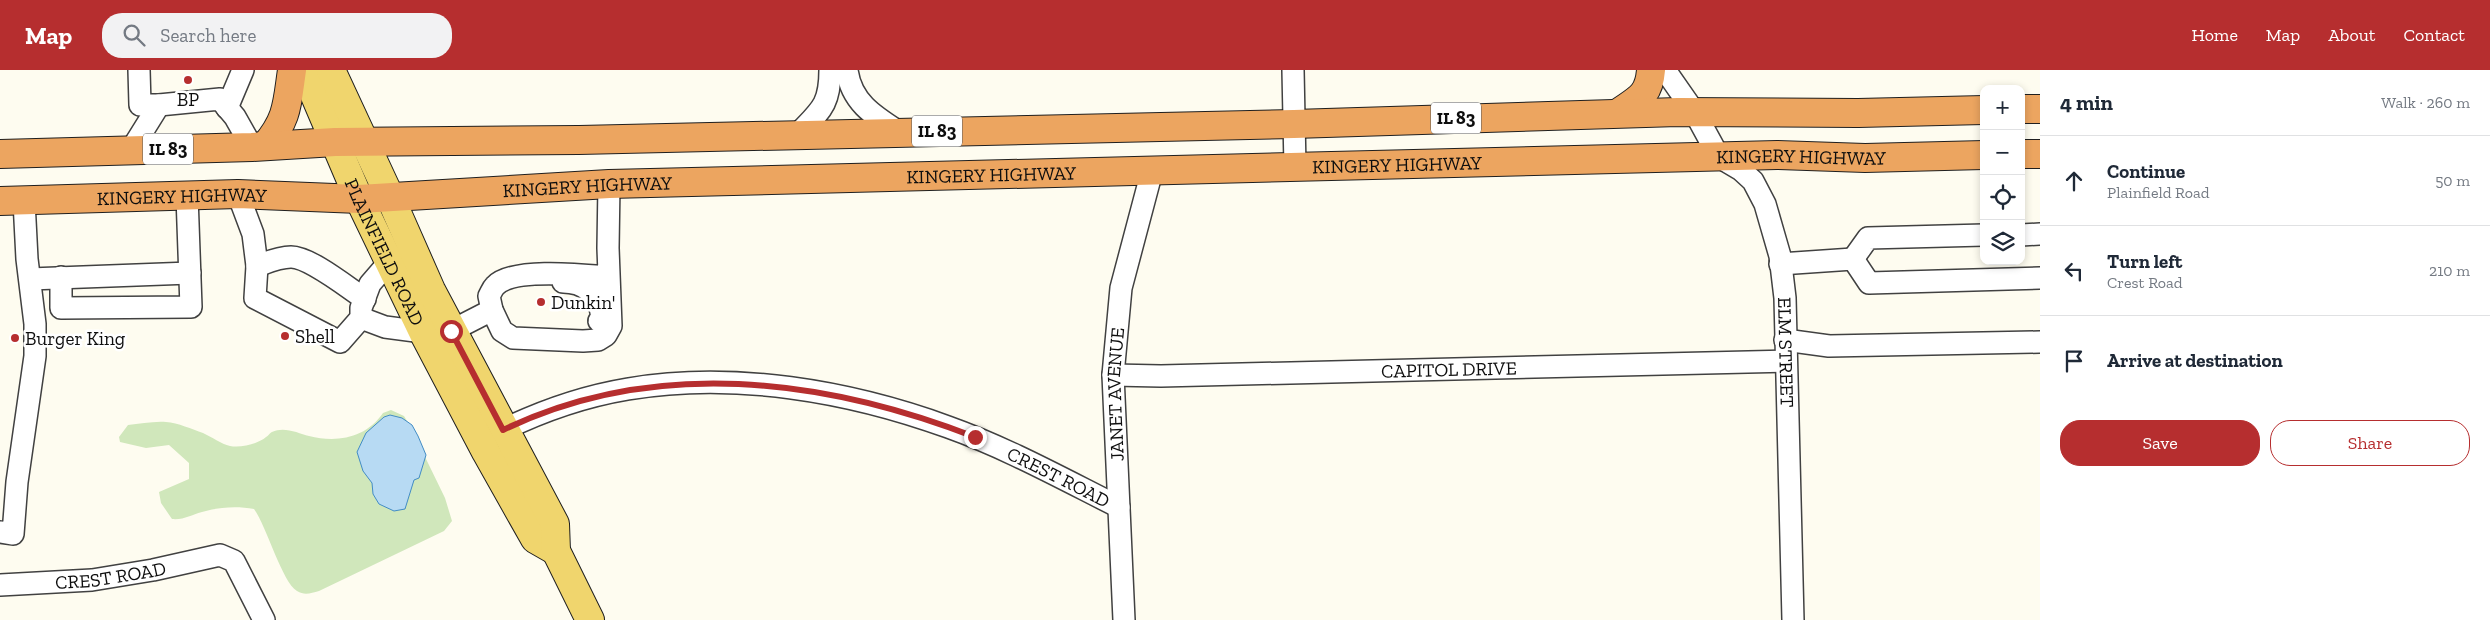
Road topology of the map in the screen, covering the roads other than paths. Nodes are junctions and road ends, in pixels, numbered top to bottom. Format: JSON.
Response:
{"nodes":[{"id":1,"x":139,"y":70,"type":"edge"},
{"id":2,"x":243,"y":70,"type":"edge"},
{"id":3,"x":292,"y":70,"type":"edge"},
{"id":4,"x":304,"y":70,"type":"edge"},
{"id":5,"x":331,"y":70,"type":"edge"},
{"id":6,"x":830,"y":70,"type":"edge"},
{"id":7,"x":847,"y":70,"type":"edge"},
{"id":8,"x":1293,"y":70,"type":"edge"},
{"id":9,"x":1651,"y":70,"type":"edge"},
{"id":10,"x":1665,"y":70,"type":"edge"},
{"id":11,"x":159,"y":105,"type":"junction"},
{"id":12,"x":227,"y":108,"type":"junction"},
{"id":13,"x":2040,"y":108,"type":"edge"},
{"id":14,"x":2025,"y":109,"type":"edge"},
{"id":15,"x":1980,"y":110,"type":"edge"},
{"id":16,"x":1618,"y":113,"type":"junction"},
{"id":17,"x":1695,"y":113,"type":"junction"},
{"id":18,"x":1294,"y":124,"type":"junction"},
{"id":19,"x":899,"y":132,"type":"junction"},
{"id":20,"x":798,"y":134,"type":"junction"},
{"id":21,"x":364,"y":141,"type":"junction"},
{"id":22,"x":335,"y":142,"type":"junction"},
{"id":23,"x":259,"y":146,"type":"junction"},
{"id":24,"x":131,"y":150,"type":"junction"},
{"id":25,"x":0,"y":154,"type":"edge"},
{"id":26,"x":2025,"y":154,"type":"edge"},
{"id":27,"x":2040,"y":154,"type":"edge"},
{"id":28,"x":1980,"y":155,"type":"edge"},
{"id":29,"x":1719,"y":157,"type":"junction"},
{"id":30,"x":1296,"y":167,"type":"junction"},
{"id":31,"x":1152,"y":171,"type":"junction"},
{"id":32,"x":610,"y":184,"type":"junction"},
{"id":33,"x":238,"y":194,"type":"junction"},
{"id":34,"x":187,"y":196,"type":"junction"},
{"id":35,"x":390,"y":197,"type":"junction"},
{"id":36,"x":359,"y":199,"type":"junction"},
{"id":37,"x":12,"y":201,"type":"edge"},
{"id":38,"x":2025,"y":234,"type":"edge"},
{"id":39,"x":2040,"y":234,"type":"edge"},
{"id":40,"x":1980,"y":235,"type":"edge"},
{"id":41,"x":1853,"y":259,"type":"junction"},
{"id":42,"x":389,"y":262,"type":"junction"},
{"id":43,"x":1780,"y":264,"type":"junction"},
{"id":44,"x":257,"y":266,"type":"junction"},
{"id":45,"x":190,"y":273,"type":"junction"},
{"id":46,"x":61,"y":277,"type":"junction"},
{"id":47,"x":610,"y":277,"type":"junction"},
{"id":48,"x":2040,"y":278,"type":"edge"},
{"id":49,"x":30,"y":279,"type":"junction"},
{"id":50,"x":505,"y":280,"type":"junction"},
{"id":51,"x":363,"y":308,"type":"junction"},
{"id":52,"x":492,"y":310,"type":"junction"},
{"id":53,"x":451,"y":331,"type":"junction"},
{"id":54,"x":423,"y":332,"type":"junction"},
{"id":55,"x":1785,"y":340,"type":"junction"},
{"id":56,"x":583,"y":341,"type":"junction"},
{"id":57,"x":2040,"y":342,"type":"edge"},
{"id":58,"x":1786,"y":361,"type":"junction"},
{"id":59,"x":1113,"y":375,"type":"junction"},
{"id":60,"x":503,"y":430,"type":"junction"},
{"id":61,"x":1119,"y":507,"type":"junction"},
{"id":62,"x":0,"y":532,"type":"edge"},
{"id":63,"x":556,"y":550,"type":"junction"},
{"id":64,"x":0,"y":585,"type":"edge"},
{"id":65,"x":264,"y":620,"type":"edge"},
{"id":66,"x":590,"y":620,"type":"edge"},
{"id":67,"x":1124,"y":620,"type":"edge"},
{"id":68,"x":1793,"y":620,"type":"edge"}],
"edges":[{"from":1,"to":11,"type":"street"},
{"from":2,"to":12,"type":"street"},
{"from":3,"to":23,"type":"highway"},
{"from":4,"to":22,"type":"main road","name":"PLAINFIELD ROAD"},
{"from":5,"to":21,"type":"main road","name":"PLAINFIELD ROAD"},
{"from":6,"to":20,"type":"street"},
{"from":7,"to":19,"type":"street"},
{"from":8,"to":18,"type":"street"},
{"from":9,"to":16,"type":"highway"},
{"from":10,"to":17,"type":"street"},
{"from":11,"to":12,"type":"street"},
{"from":11,"to":24,"type":"street"},
{"from":12,"to":23,"type":"street"},
{"from":13,"to":14,"type":"highway"},
{"from":15,"to":17,"type":"highway","number":"IL 83"},
{"from":16,"to":17,"type":"highway","number":"IL 83"},
{"from":16,"to":18,"type":"highway","number":"IL 83"},
{"from":17,"to":29,"type":"street"},
{"from":18,"to":19,"type":"highway","number":"IL 83"},
{"from":18,"to":30,"type":"street"},
{"from":19,"to":20,"type":"highway","number":"IL 83"},
{"from":20,"to":21,"type":"highway","number":"IL 83"},
{"from":21,"to":22,"type":"highway","number":"IL 83"},
{"from":21,"to":35,"type":"main road","name":"PLAINFIELD ROAD"},
{"from":22,"to":23,"type":"highway","number":"IL 83"},
{"from":22,"to":36,"type":"main road","name":"PLAINFIELD ROAD"},
{"from":23,"to":24,"type":"highway","number":"IL 83"},
{"from":24,"to":25,"type":"highway","number":"IL 83"},
{"from":26,"to":27,"type":"highway"},
{"from":28,"to":29,"type":"highway","name":"KINGERY HIGHWAY"},
{"from":29,"to":30,"type":"highway","name":"KINGERY HIGHWAY"},
{"from":29,"to":43,"type":"street","name":"ELM STREET"},
{"from":30,"to":31,"type":"highway","name":"KINGERY HIGHWAY"},
{"from":31,"to":32,"type":"highway","name":"KINGERY HIGHWAY"},
{"from":31,"to":59,"type":"street","name":"JANET AVENUE"},
{"from":32,"to":35,"type":"highway","name":"KINGERY HIGHWAY"},
{"from":32,"to":47,"type":"street"},
{"from":33,"to":34,"type":"highway","name":"KINGERY HIGHWAY"},
{"from":33,"to":36,"type":"highway","name":"KINGERY HIGHWAY"},
{"from":33,"to":44,"type":"street"},
{"from":34,"to":37,"type":"highway","name":"KINGERY HIGHWAY"},
{"from":34,"to":45,"type":"street"},
{"from":35,"to":36,"type":"highway","name":"KINGERY HIGHWAY"},
{"from":35,"to":53,"type":"main road","name":"PLAINFIELD ROAD"},
{"from":36,"to":42,"type":"main road","name":"PLAINFIELD ROAD"},
{"from":37,"to":49,"type":"street"},
{"from":38,"to":39,"type":"street"},
{"from":40,"to":41,"type":"street"},
{"from":41,"to":43,"type":"street"},
{"from":41,"to":48,"type":"street"},
{"from":42,"to":51,"type":"street"},
{"from":42,"to":54,"type":"main road","name":"PLAINFIELD ROAD"},
{"from":43,"to":55,"type":"street","name":"ELM STREET"},
{"from":44,"to":51,"type":"street"},
{"from":44,"to":51,"type":"street"},
{"from":45,"to":46,"type":"street"},
{"from":45,"to":46,"type":"street"},
{"from":46,"to":49,"type":"street"},
{"from":47,"to":50,"type":"street"},
{"from":47,"to":56,"type":"street"},
{"from":49,"to":62,"type":"street"},
{"from":50,"to":52,"type":"street"},
{"from":50,"to":56,"type":"street"},
{"from":51,"to":54,"type":"street"},
{"from":52,"to":53,"type":"street"},
{"from":52,"to":56,"type":"street"},
{"from":53,"to":60,"type":"main road","name":"PLAINFIELD ROAD"},
{"from":54,"to":63,"type":"main road","name":"PLAINFIELD ROAD"},
{"from":55,"to":57,"type":"street"},
{"from":55,"to":58,"type":"street","name":"ELM STREET"},
{"from":58,"to":59,"type":"street","name":"CAPITOL DRIVE"},
{"from":58,"to":68,"type":"street","name":"ELM STREET"},
{"from":59,"to":61,"type":"street","name":"JANET AVENUE"},
{"from":60,"to":61,"type":"street","name":"CREST ROAD"},
{"from":60,"to":63,"type":"main road","name":"PLAINFIELD ROAD"},
{"from":61,"to":67,"type":"street","name":"JANET AVENUE"},
{"from":63,"to":66,"type":"main road","name":"PLAINFIELD ROAD"},
{"from":64,"to":65,"type":"street","name":"CREST ROAD"}]}
